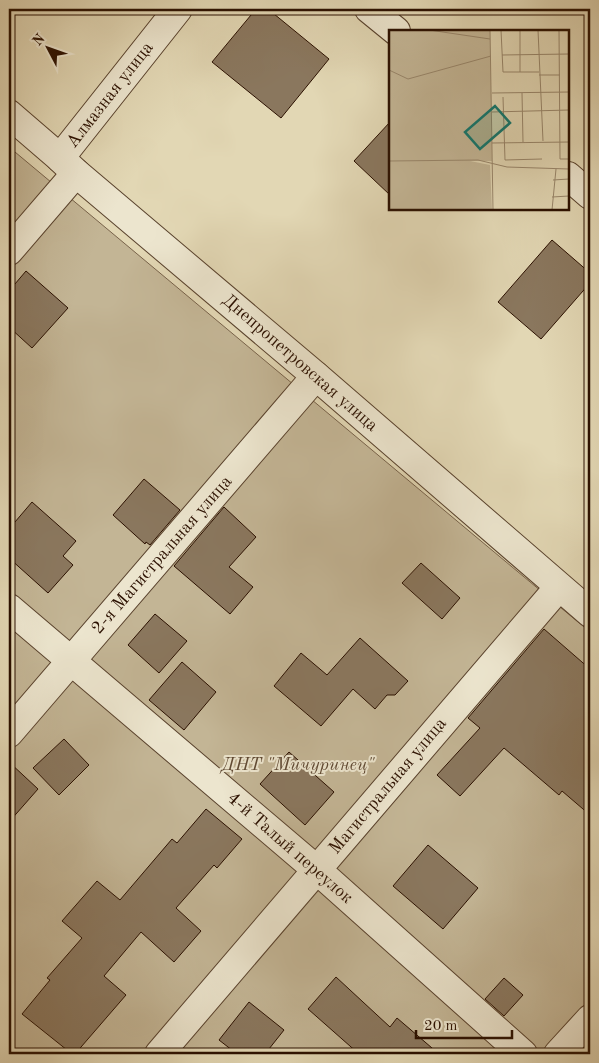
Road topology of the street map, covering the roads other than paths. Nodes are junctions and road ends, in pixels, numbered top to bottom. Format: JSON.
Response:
{"nodes":[{"id":1,"x":178,"y":9,"type":"edge"},
{"id":2,"x":369,"y":9,"type":"edge"},
{"id":3,"x":395,"y":30,"type":"edge"},
{"id":4,"x":9,"y":114,"type":"edge"},
{"id":5,"x":68,"y":165,"type":"junction"},
{"id":6,"x":569,"y":177,"type":"edge"},
{"id":7,"x":590,"y":195,"type":"edge"},
{"id":8,"x":9,"y":251,"type":"edge"},
{"id":9,"x":316,"y":376,"type":"junction"},
{"id":10,"x":559,"y":587,"type":"junction"},
{"id":11,"x":9,"y":608,"type":"edge"},
{"id":12,"x":590,"y":613,"type":"edge"},
{"id":13,"x":71,"y":660,"type":"junction"},
{"id":14,"x":9,"y":734,"type":"edge"},
{"id":15,"x":317,"y":870,"type":"junction"},
{"id":16,"x":590,"y":1019,"type":"edge"},
{"id":17,"x":159,"y":1054,"type":"edge"},
{"id":18,"x":523,"y":1054,"type":"edge"},
{"id":19,"x":558,"y":1054,"type":"edge"}],
"edges":[{"from":1,"to":5,"type":"street","name":"Алмазная улица"},
{"from":2,"to":3,"type":"street"},
{"from":4,"to":5,"type":"street","name":"Днепропетровская улица"},
{"from":5,"to":8,"type":"street","name":"Алмазная улица"},
{"from":5,"to":9,"type":"street","name":"Днепропетровская улица"},
{"from":6,"to":7,"type":"street"},
{"from":9,"to":10,"type":"street","name":"Днепропетровская улица"},
{"from":9,"to":13,"type":"street","name":"2-я Магистральная улица"},
{"from":10,"to":12,"type":"street","name":"Днепропетровская улица"},
{"from":10,"to":15,"type":"street","name":"Магистральная улица"},
{"from":11,"to":13,"type":"street","name":"4-й Талый переулок"},
{"from":13,"to":14,"type":"street","name":"2-я Магистральная улица"},
{"from":13,"to":15,"type":"street","name":"4-й Талый переулок"},
{"from":15,"to":17,"type":"street","name":"Магистральная улица"},
{"from":15,"to":18,"type":"street","name":"4-й Талый переулок"},
{"from":16,"to":19,"type":"street"}]}
